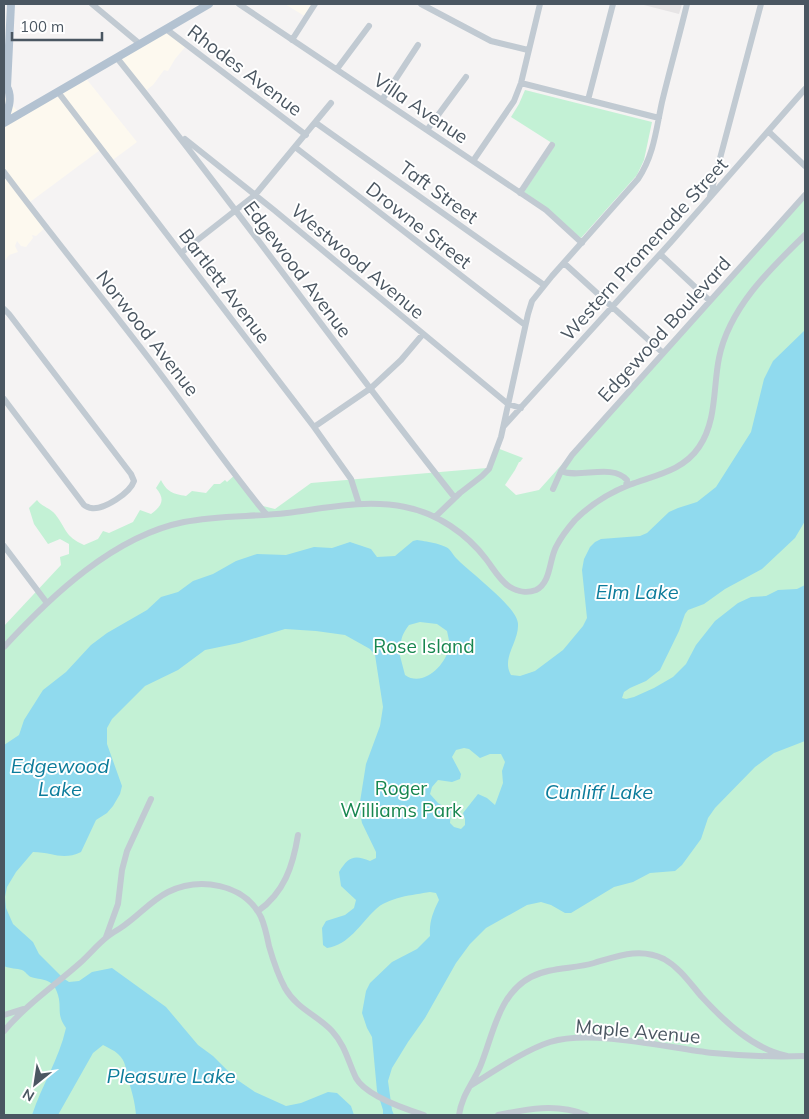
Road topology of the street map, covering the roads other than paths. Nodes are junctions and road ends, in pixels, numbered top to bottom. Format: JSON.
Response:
{"nodes":[{"id":1,"x":12,"y":4,"type":"edge"},
{"id":2,"x":92,"y":4,"type":"edge"},
{"id":3,"x":209,"y":4,"type":"edge"},
{"id":4,"x":239,"y":4,"type":"edge"},
{"id":5,"x":315,"y":4,"type":"edge"},
{"id":6,"x":421,"y":4,"type":"edge"},
{"id":7,"x":540,"y":4,"type":"edge"},
{"id":8,"x":613,"y":4,"type":"edge"},
{"id":9,"x":687,"y":4,"type":"edge"},
{"id":10,"x":761,"y":4,"type":"edge"},
{"id":11,"x":369,"y":26,"type":"dead end"},
{"id":12,"x":166,"y":29,"type":"junction"},
{"id":13,"x":292,"y":40,"type":"junction"},
{"id":14,"x":140,"y":44,"type":"junction"},
{"id":15,"x":418,"y":45,"type":"dead end"},
{"id":16,"x":6,"y":48,"type":"edge"},
{"id":17,"x":528,"y":50,"type":"junction"},
{"id":18,"x":117,"y":58,"type":"junction"},
{"id":19,"x":337,"y":69,"type":"junction"},
{"id":20,"x":466,"y":77,"type":"dead end"},
{"id":21,"x":521,"y":83,"type":"junction"},
{"id":22,"x":6,"y":88,"type":"edge"},
{"id":23,"x":805,"y":89,"type":"edge"},
{"id":24,"x":58,"y":92,"type":"junction"},
{"id":25,"x":382,"y":100,"type":"junction"},
{"id":26,"x":588,"y":100,"type":"junction"},
{"id":27,"x":331,"y":103,"type":"dead end"},
{"id":28,"x":659,"y":118,"type":"junction"},
{"id":29,"x":4,"y":122,"type":"edge"},
{"id":30,"x":316,"y":123,"type":"junction"},
{"id":31,"x":427,"y":130,"type":"junction"},
{"id":32,"x":768,"y":132,"type":"junction"},
{"id":33,"x":178,"y":134,"type":"junction"},
{"id":34,"x":306,"y":135,"type":"junction"},
{"id":35,"x":552,"y":145,"type":"dead end"},
{"id":36,"x":296,"y":147,"type":"junction"},
{"id":37,"x":473,"y":161,"type":"junction"},
{"id":38,"x":805,"y":166,"type":"edge"},
{"id":39,"x":4,"y":172,"type":"edge"},
{"id":40,"x":520,"y":193,"type":"junction"},
{"id":41,"x":255,"y":195,"type":"junction"},
{"id":42,"x":805,"y":195,"type":"edge"},
{"id":43,"x":710,"y":197,"type":"junction"},
{"id":44,"x":234,"y":211,"type":"junction"},
{"id":45,"x":805,"y":235,"type":"edge"},
{"id":46,"x":582,"y":243,"type":"junction"},
{"id":47,"x":181,"y":252,"type":"junction"},
{"id":48,"x":660,"y":254,"type":"junction"},
{"id":49,"x":564,"y":263,"type":"junction"},
{"id":50,"x":544,"y":285,"type":"junction"},
{"id":51,"x":710,"y":301,"type":"junction"},
{"id":52,"x":613,"y":306,"type":"junction"},
{"id":53,"x":4,"y":309,"type":"edge"},
{"id":54,"x":525,"y":325,"type":"junction"},
{"id":55,"x":423,"y":334,"type":"junction"},
{"id":56,"x":663,"y":353,"type":"junction"},
{"id":57,"x":371,"y":388,"type":"junction"},
{"id":58,"x":4,"y":399,"type":"edge"},
{"id":59,"x":508,"y":404,"type":"junction"},
{"id":60,"x":521,"y":408,"type":"junction"},
{"id":61,"x":314,"y":427,"type":"junction"},
{"id":62,"x":503,"y":427,"type":"junction"},
{"id":63,"x":561,"y":471,"type":"junction"},
{"id":64,"x":626,"y":486,"type":"junction"},
{"id":65,"x":553,"y":490,"type":"dead end"},
{"id":66,"x":455,"y":498,"type":"junction"},
{"id":67,"x":359,"y":504,"type":"junction"},
{"id":68,"x":266,"y":514,"type":"junction"},
{"id":69,"x":435,"y":517,"type":"junction"},
{"id":70,"x":4,"y":546,"type":"edge"},
{"id":71,"x":47,"y":603,"type":"junction"},
{"id":72,"x":4,"y":647,"type":"edge"},
{"id":73,"x":151,"y":799,"type":"dead end"},
{"id":74,"x":298,"y":836,"type":"dead end"},
{"id":75,"x":258,"y":911,"type":"junction"},
{"id":76,"x":106,"y":938,"type":"junction"},
{"id":77,"x":27,"y":1007,"type":"junction"},
{"id":78,"x":4,"y":1015,"type":"edge"},
{"id":79,"x":4,"y":1031,"type":"edge"},
{"id":80,"x":787,"y":1056,"type":"junction"},
{"id":81,"x":805,"y":1056,"type":"edge"},
{"id":82,"x":469,"y":1087,"type":"junction"},
{"id":83,"x":424,"y":1115,"type":"edge"},
{"id":84,"x":459,"y":1115,"type":"edge"},
{"id":85,"x":498,"y":1115,"type":"edge"},
{"id":86,"x":586,"y":1115,"type":"edge"}],
"edges":[{"from":1,"to":16,"type":"main road"},
{"from":2,"to":14,"type":"street"},
{"from":3,"to":12,"type":"main road"},
{"from":4,"to":13,"type":"street","name":"Villa Avenue"},
{"from":5,"to":13,"type":"street"},
{"from":6,"to":17,"type":"street"},
{"from":7,"to":17,"type":"street"},
{"from":8,"to":26,"type":"street"},
{"from":9,"to":28,"type":"street"},
{"from":10,"to":43,"type":"street"},
{"from":11,"to":19,"type":"street"},
{"from":12,"to":14,"type":"main road"},
{"from":12,"to":34,"type":"street","name":"Rhodes Avenue"},
{"from":13,"to":19,"type":"street","name":"Villa Avenue"},
{"from":14,"to":18,"type":"main road"},
{"from":15,"to":25,"type":"street"},
{"from":16,"to":22,"type":"main road"},
{"from":17,"to":21,"type":"street"},
{"from":18,"to":24,"type":"main road"},
{"from":18,"to":33,"type":"street","name":"Edgewood Avenue"},
{"from":19,"to":25,"type":"street","name":"Villa Avenue"},
{"from":20,"to":31,"type":"street"},
{"from":21,"to":26,"type":"street"},
{"from":21,"to":37,"type":"street"},
{"from":22,"to":29,"type":"main road"},
{"from":23,"to":32,"type":"street","name":"Western Promenade Street"},
{"from":24,"to":29,"type":"main road"},
{"from":24,"to":47,"type":"street","name":"Bartlett Avenue"},
{"from":25,"to":31,"type":"street","name":"Villa Avenue"},
{"from":26,"to":28,"type":"street"},
{"from":27,"to":30,"type":"street"},
{"from":28,"to":46,"type":"street"},
{"from":30,"to":34,"type":"street"},
{"from":30,"to":50,"type":"street","name":"Taft Street"},
{"from":31,"to":37,"type":"street","name":"Villa Avenue"},
{"from":32,"to":38,"type":"street"},
{"from":32,"to":43,"type":"street","name":"Western Promenade Street"},
{"from":33,"to":41,"type":"street","name":"Westwood Avenue"},
{"from":33,"to":44,"type":"street","name":"Edgewood Avenue"},
{"from":34,"to":36,"type":"street"},
{"from":35,"to":40,"type":"street"},
{"from":36,"to":41,"type":"street"},
{"from":36,"to":54,"type":"street","name":"Drowne Street"},
{"from":37,"to":40,"type":"street","name":"Villa Avenue"},
{"from":39,"to":68,"type":"street","name":"Norwood Avenue"},
{"from":40,"to":46,"type":"street","name":"Villa Avenue"},
{"from":41,"to":44,"type":"street"},
{"from":41,"to":55,"type":"street","name":"Westwood Avenue"},
{"from":42,"to":51,"type":"street","name":"Edgewood Boulevard"},
{"from":43,"to":48,"type":"street","name":"Western Promenade Street"},
{"from":44,"to":47,"type":"street"},
{"from":44,"to":57,"type":"street","name":"Edgewood Avenue"},
{"from":45,"to":64,"type":"street"},
{"from":46,"to":49,"type":"street"},
{"from":47,"to":61,"type":"street","name":"Bartlett Avenue"},
{"from":48,"to":51,"type":"street"},
{"from":48,"to":52,"type":"street","name":"Western Promenade Street"},
{"from":49,"to":50,"type":"street"},
{"from":49,"to":52,"type":"street"},
{"from":50,"to":54,"type":"street"},
{"from":51,"to":56,"type":"street","name":"Edgewood Boulevard"},
{"from":52,"to":56,"type":"street"},
{"from":52,"to":60,"type":"street","name":"Western Promenade Street"},
{"from":53,"to":58,"type":"street"},
{"from":54,"to":59,"type":"street"},
{"from":55,"to":57,"type":"street"},
{"from":55,"to":59,"type":"street","name":"Westwood Avenue"},
{"from":56,"to":63,"type":"street","name":"Edgewood Boulevard"},
{"from":57,"to":61,"type":"street"},
{"from":57,"to":66,"type":"street","name":"Edgewood Avenue"},
{"from":59,"to":60,"type":"street","name":"Westwood Avenue"},
{"from":59,"to":62,"type":"street"},
{"from":60,"to":62,"type":"street","name":"Western Promenade Street"},
{"from":61,"to":67,"type":"street","name":"Bartlett Avenue"},
{"from":62,"to":66,"type":"street"},
{"from":63,"to":64,"type":"street"},
{"from":63,"to":65,"type":"street","name":"Edgewood Boulevard"},
{"from":64,"to":69,"type":"street"},
{"from":66,"to":69,"type":"street"},
{"from":67,"to":68,"type":"street"},
{"from":67,"to":69,"type":"street"},
{"from":68,"to":71,"type":"street"},
{"from":70,"to":71,"type":"street"},
{"from":71,"to":72,"type":"street"},
{"from":73,"to":76,"type":"street"},
{"from":74,"to":75,"type":"street"},
{"from":75,"to":76,"type":"street"},
{"from":75,"to":83,"type":"street"},
{"from":76,"to":77,"type":"street"},
{"from":77,"to":78,"type":"street"},
{"from":77,"to":79,"type":"street"},
{"from":80,"to":81,"type":"street","name":"Maple Avenue"},
{"from":80,"to":82,"type":"street","name":"Maple Avenue"},
{"from":80,"to":82,"type":"street"},
{"from":82,"to":84,"type":"street"},
{"from":85,"to":86,"type":"street"}]}
